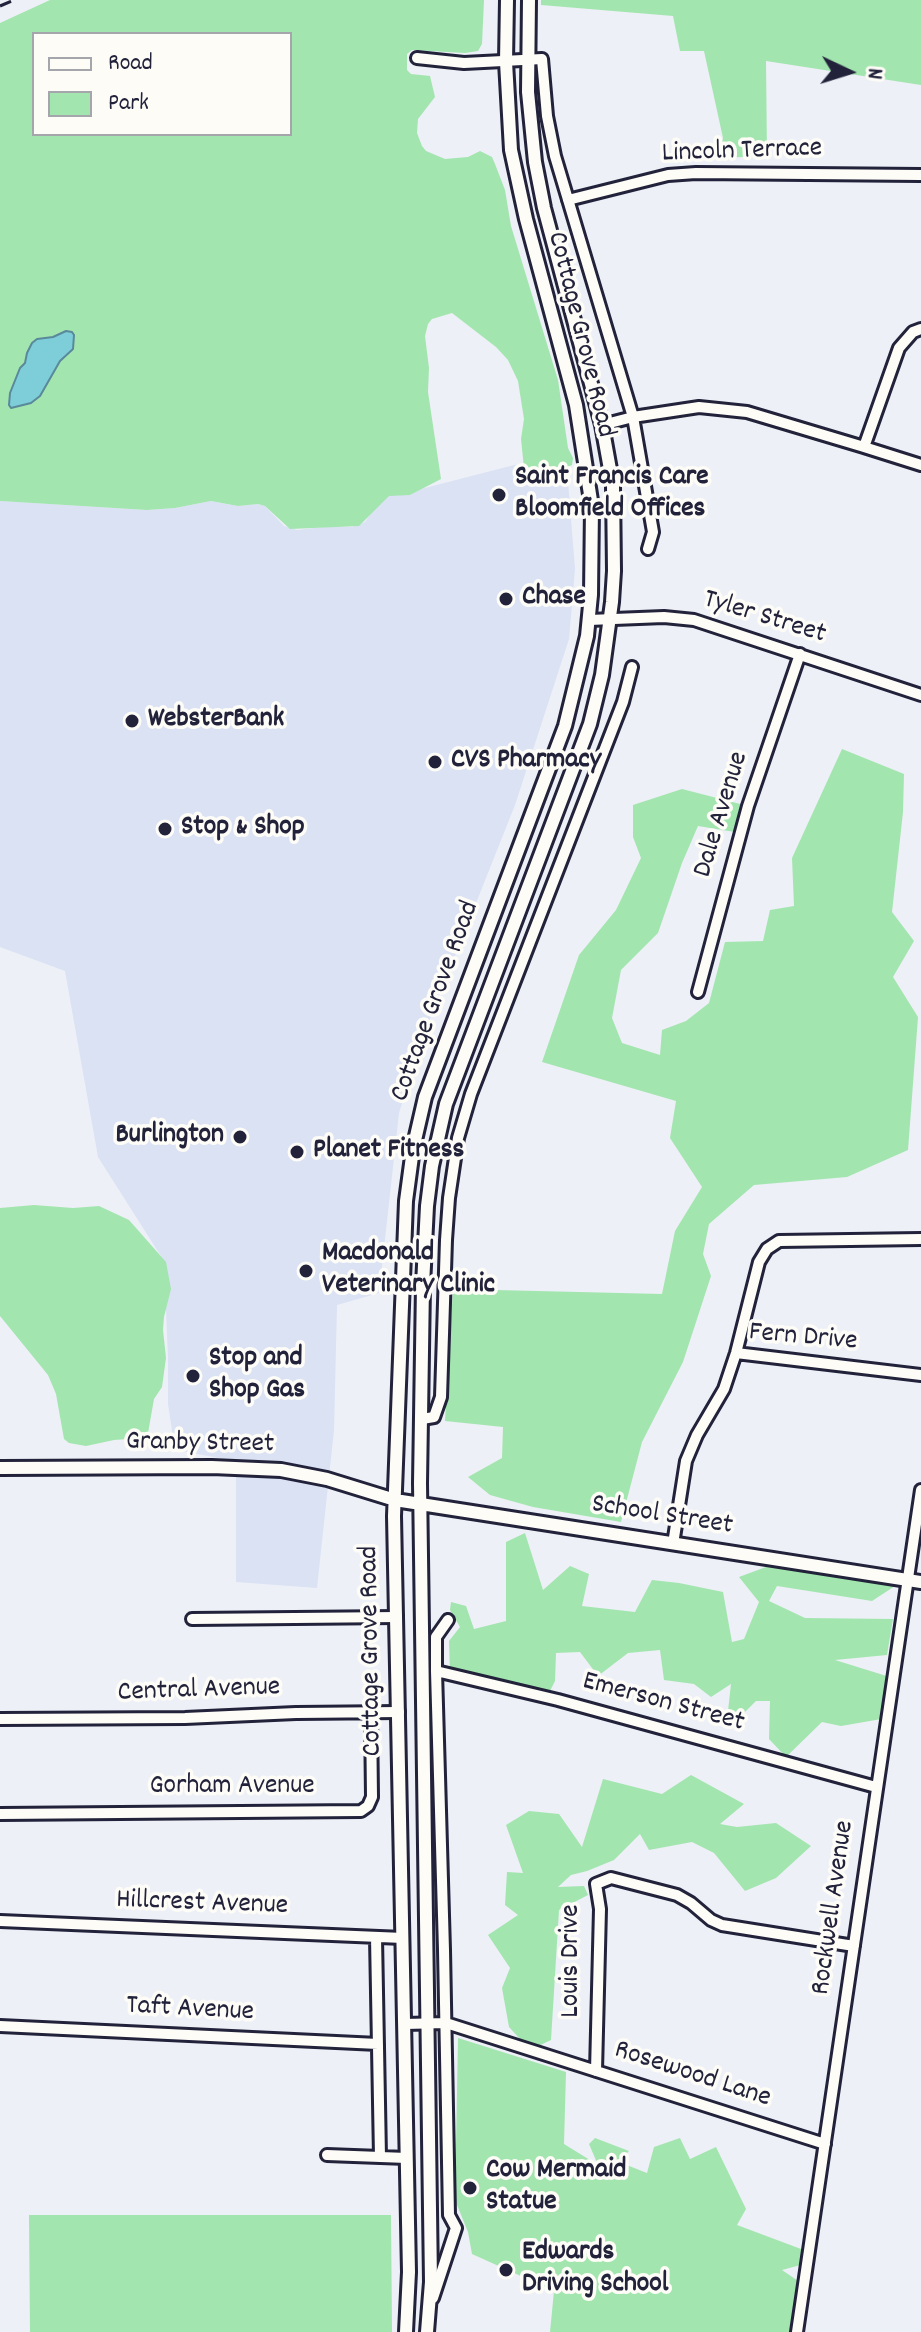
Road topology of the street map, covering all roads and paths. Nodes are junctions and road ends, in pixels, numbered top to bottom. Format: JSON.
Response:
{"nodes":[{"id":1,"x":507,"y":0,"type":"edge"},
{"id":2,"x":529,"y":0,"type":"edge"},
{"id":3,"x":417,"y":58,"type":"dead end"},
{"id":4,"x":528,"y":60,"type":"junction"},
{"id":5,"x":506,"y":62,"type":"junction"},
{"id":6,"x":921,"y":175,"type":"edge"},
{"id":7,"x":568,"y":200,"type":"junction"},
{"id":8,"x":921,"y":329,"type":"edge"},
{"id":9,"x":633,"y":417,"type":"junction"},
{"id":10,"x":602,"y":425,"type":"junction"},
{"id":11,"x":864,"y":447,"type":"junction"},
{"id":12,"x":921,"y":465,"type":"edge"},
{"id":13,"x":648,"y":549,"type":"dead end"},
{"id":14,"x":610,"y":618,"type":"junction"},
{"id":15,"x":589,"y":620,"type":"junction"},
{"id":16,"x":800,"y":654,"type":"junction"},
{"id":17,"x":632,"y":667,"type":"dead end"},
{"id":18,"x":921,"y":695,"type":"edge"},
{"id":19,"x":519,"y":848,"type":"junction"},
{"id":20,"x":539,"y":857,"type":"junction"},
{"id":21,"x":698,"y":992,"type":"dead end"},
{"id":22,"x":486,"y":996,"type":"junction"},
{"id":23,"x":506,"y":1005,"type":"junction"},
{"id":24,"x":425,"y":1097,"type":"junction"},
{"id":25,"x":446,"y":1104,"type":"junction"},
{"id":26,"x":921,"y":1239,"type":"edge"},
{"id":27,"x":423,"y":1285,"type":"junction"},
{"id":28,"x":444,"y":1286,"type":"junction"},
{"id":29,"x":736,"y":1353,"type":"junction"},
{"id":30,"x":921,"y":1375,"type":"edge"},
{"id":31,"x":422,"y":1419,"type":"junction"},
{"id":32,"x":0,"y":1468,"type":"edge"},
{"id":33,"x":921,"y":1490,"type":"edge"},
{"id":34,"x":395,"y":1500,"type":"junction"},
{"id":35,"x":420,"y":1503,"type":"junction"},
{"id":36,"x":673,"y":1544,"type":"junction"},
{"id":37,"x":914,"y":1581,"type":"edge"},
{"id":38,"x":397,"y":1617,"type":"junction"},
{"id":39,"x":192,"y":1619,"type":"dead end"},
{"id":40,"x":448,"y":1620,"type":"dead end"},
{"id":41,"x":436,"y":1671,"type":"junction"},
{"id":42,"x":399,"y":1712,"type":"junction"},
{"id":43,"x":371,"y":1713,"type":"junction"},
{"id":44,"x":0,"y":1719,"type":"edge"},
{"id":45,"x":876,"y":1787,"type":"junction"},
{"id":46,"x":0,"y":1814,"type":"edge"},
{"id":47,"x":0,"y":1921,"type":"edge"},
{"id":48,"x":376,"y":1937,"type":"junction"},
{"id":49,"x":403,"y":1938,"type":"junction"},
{"id":50,"x":854,"y":1946,"type":"junction"},
{"id":51,"x":446,"y":2023,"type":"junction"},
{"id":52,"x":405,"y":2024,"type":"junction"},
{"id":53,"x":426,"y":2024,"type":"junction"},
{"id":54,"x":0,"y":2026,"type":"edge"},
{"id":55,"x":378,"y":2044,"type":"junction"},
{"id":56,"x":596,"y":2071,"type":"junction"},
{"id":57,"x":825,"y":2144,"type":"junction"},
{"id":58,"x":327,"y":2155,"type":"dead end"},
{"id":59,"x":380,"y":2157,"type":"junction"},
{"id":60,"x":407,"y":2158,"type":"junction"},
{"id":61,"x":429,"y":2308,"type":"junction"},
{"id":62,"x":406,"y":2332,"type":"edge"},
{"id":63,"x":427,"y":2332,"type":"edge"},
{"id":64,"x":797,"y":2332,"type":"edge"}],
"edges":[{"from":1,"to":5,"type":"main road","name":"Cottage Grove Road"},
{"from":2,"to":4,"type":"main road","name":"Cottage Grove Road"},
{"from":3,"to":5,"type":"street"},
{"from":4,"to":5,"type":"street"},
{"from":4,"to":7,"type":"street","name":"Cottage Grove Road"},
{"from":4,"to":10,"type":"main road","name":"Cottage Grove Road"},
{"from":5,"to":15,"type":"main road","name":"Cottage Grove Road"},
{"from":6,"to":7,"type":"street","name":"Lincoln Terrace"},
{"from":7,"to":9,"type":"street","name":"Cottage Grove Road"},
{"from":8,"to":11,"type":"street"},
{"from":9,"to":10,"type":"street"},
{"from":9,"to":11,"type":"street"},
{"from":9,"to":13,"type":"street","name":"Cottage Grove Road"},
{"from":10,"to":14,"type":"main road","name":"Cottage Grove Road"},
{"from":11,"to":12,"type":"street"},
{"from":14,"to":15,"type":"street","name":"Tyler Street"},
{"from":14,"to":16,"type":"street","name":"Tyler Street"},
{"from":14,"to":20,"type":"main road","name":"Cottage Grove Road"},
{"from":15,"to":19,"type":"main road","name":"Cottage Grove Road"},
{"from":16,"to":18,"type":"street","name":"Tyler Street"},
{"from":16,"to":21,"type":"street","name":"Dale Avenue"},
{"from":17,"to":23,"type":"street"},
{"from":19,"to":20,"type":"main road"},
{"from":19,"to":24,"type":"main road","name":"Cottage Grove Road"},
{"from":20,"to":22,"type":"main road","name":"Cottage Grove Road"},
{"from":22,"to":23,"type":"street","name":"Cottage Grove Road"},
{"from":22,"to":25,"type":"main road","name":"Cottage Grove Road"},
{"from":23,"to":28,"type":"street"},
{"from":24,"to":25,"type":"main road"},
{"from":24,"to":34,"type":"main road","name":"Cottage Grove Road"},
{"from":25,"to":27,"type":"main road","name":"Cottage Grove Road"},
{"from":26,"to":29,"type":"street"},
{"from":27,"to":28,"type":"street"},
{"from":27,"to":31,"type":"main road","name":"Cottage Grove Road"},
{"from":28,"to":31,"type":"street"},
{"from":29,"to":30,"type":"street","name":"Fern Drive"},
{"from":29,"to":36,"type":"street","name":"Fern Drive"},
{"from":31,"to":35,"type":"main road","name":"Cottage Grove Road"},
{"from":32,"to":34,"type":"main road","name":"Granby Street"},
{"from":33,"to":37,"type":"street","name":"Rockwell Avenue"},
{"from":34,"to":35,"type":"main road","name":"School Street"},
{"from":34,"to":38,"type":"main road","name":"Cottage Grove Road"},
{"from":35,"to":36,"type":"main road","name":"School Street"},
{"from":35,"to":53,"type":"main road","name":"Cottage Grove Road"},
{"from":36,"to":37,"type":"main road","name":"School Street"},
{"from":37,"to":45,"type":"street","name":"Rockwell Avenue"},
{"from":38,"to":39,"type":"street"},
{"from":38,"to":42,"type":"main road","name":"Cottage Grove Road"},
{"from":40,"to":41,"type":"street","name":"Cottage Grove Road"},
{"from":41,"to":45,"type":"street","name":"Emerson Street"},
{"from":41,"to":51,"type":"street","name":"Cottage Grove Road"},
{"from":42,"to":43,"type":"street","name":"Central Avenue"},
{"from":42,"to":49,"type":"main road","name":"Cottage Grove Road"},
{"from":43,"to":44,"type":"street","name":"Central Avenue"},
{"from":43,"to":46,"type":"street","name":"Gorham Avenue"},
{"from":45,"to":50,"type":"street","name":"Rockwell Avenue"},
{"from":47,"to":48,"type":"street","name":"Hillcrest Avenue"},
{"from":48,"to":49,"type":"street","name":"Hillcrest Avenue"},
{"from":48,"to":55,"type":"street"},
{"from":49,"to":52,"type":"main road","name":"Cottage Grove Road"},
{"from":50,"to":56,"type":"street","name":"Louis Drive"},
{"from":50,"to":57,"type":"street","name":"Rockwell Avenue"},
{"from":51,"to":53,"type":"street","name":"Rosewood Lane"},
{"from":51,"to":56,"type":"street","name":"Rosewood Lane"},
{"from":51,"to":61,"type":"street","name":"Cottage Grove Road"},
{"from":52,"to":53,"type":"street","name":"Rosewood Lane"},
{"from":52,"to":60,"type":"main road","name":"Cottage Grove Road"},
{"from":53,"to":61,"type":"main road","name":"Cottage Grove Road"},
{"from":54,"to":55,"type":"street","name":"Taft Avenue"},
{"from":55,"to":59,"type":"street"},
{"from":56,"to":57,"type":"street","name":"Rosewood Lane"},
{"from":57,"to":64,"type":"street","name":"Rockwell Avenue"},
{"from":58,"to":59,"type":"street"},
{"from":59,"to":60,"type":"street"},
{"from":60,"to":62,"type":"main road","name":"Cottage Grove Road"},
{"from":61,"to":63,"type":"main road","name":"Cottage Grove Road"}]}
